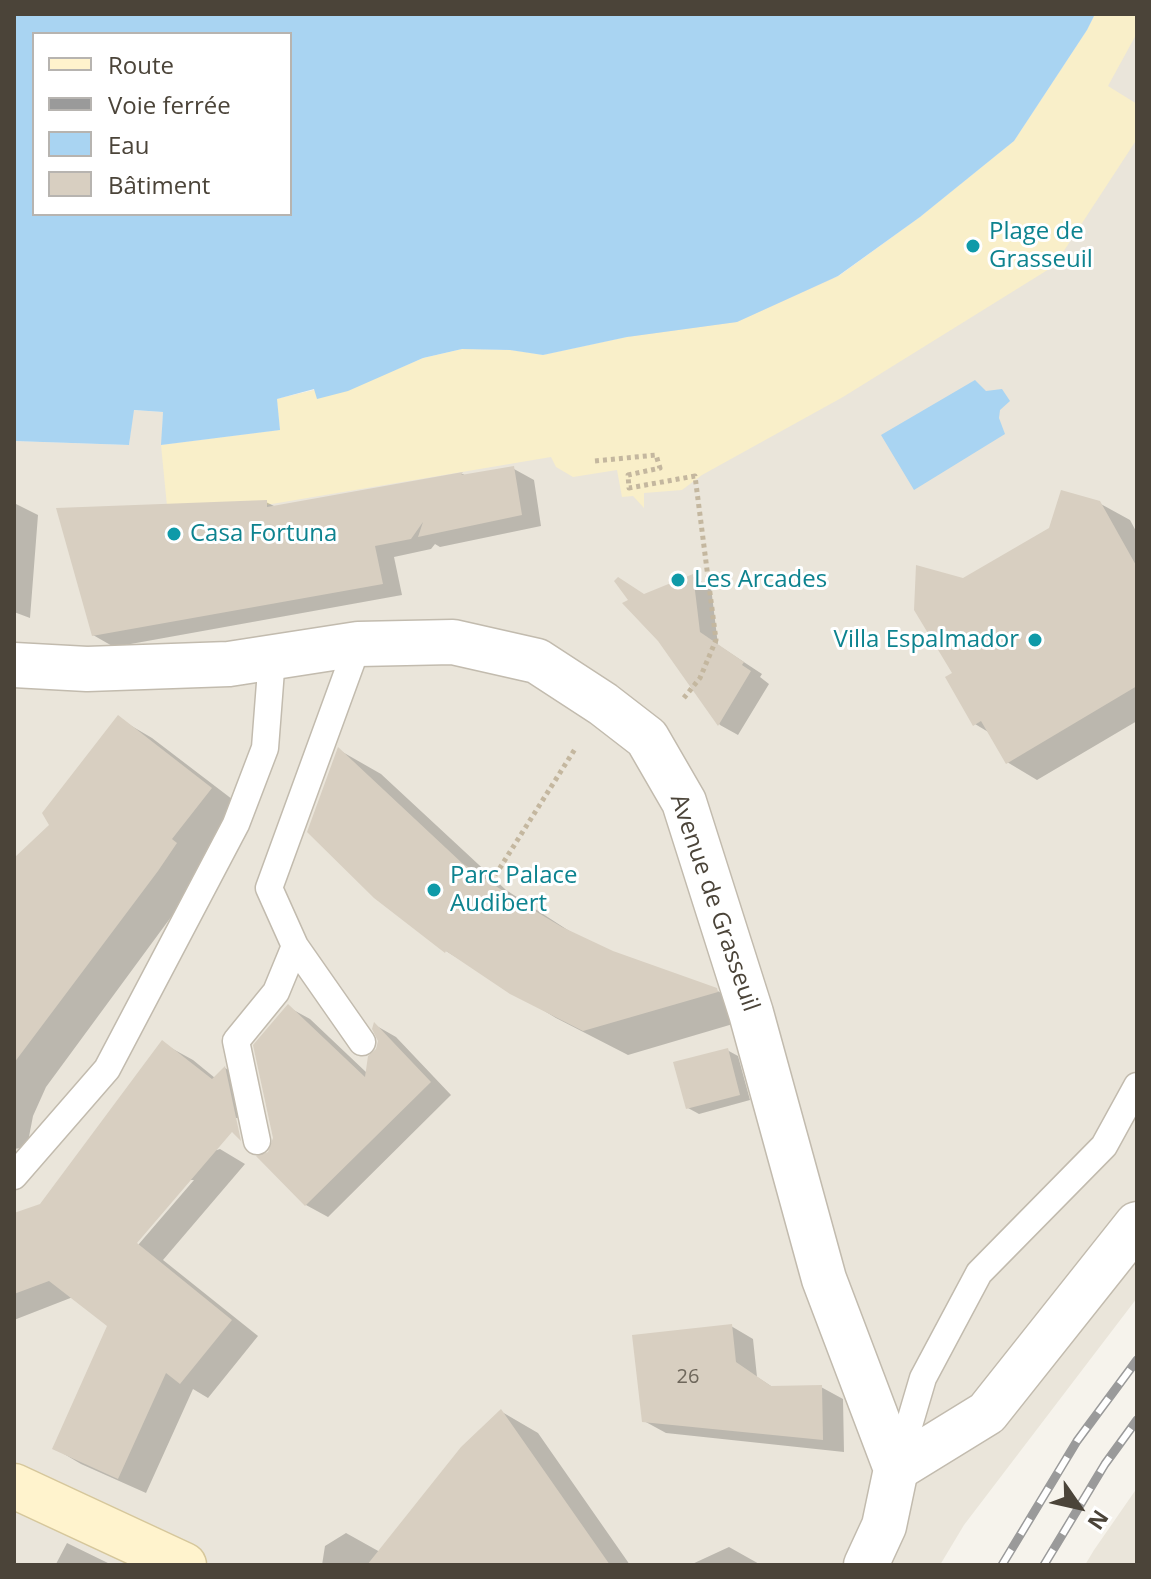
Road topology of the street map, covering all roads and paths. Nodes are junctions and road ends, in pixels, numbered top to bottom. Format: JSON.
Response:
{"nodes":[{"id":1,"x":595,"y":461,"type":"dead end"},
{"id":2,"x":358,"y":644,"type":"junction"},
{"id":3,"x":272,"y":657,"type":"junction"},
{"id":4,"x":14,"y":665,"type":"edge"},
{"id":5,"x":603,"y":704,"type":"junction"},
{"id":6,"x":647,"y":738,"type":"junction"},
{"id":7,"x":491,"y":882,"type":"dead end"},
{"id":8,"x":295,"y":946,"type":"junction"},
{"id":9,"x":362,"y":1042,"type":"dead end"},
{"id":10,"x":1137,"y":1086,"type":"edge"},
{"id":11,"x":257,"y":1141,"type":"dead end"},
{"id":12,"x":14,"y":1176,"type":"edge"},
{"id":13,"x":1137,"y":1224,"type":"edge"},
{"id":14,"x":896,"y":1469,"type":"junction"},
{"id":15,"x":14,"y":1486,"type":"edge"},
{"id":16,"x":184,"y":1565,"type":"edge"},
{"id":17,"x":866,"y":1565,"type":"edge"}],
"edges":[{"from":1,"to":6,"type":"path"},
{"from":2,"to":3,"type":"street","name":"Avenue de Grasseuil"},
{"from":2,"to":5,"type":"street","name":"Avenue de Grasseuil"},
{"from":2,"to":8,"type":"lane"},
{"from":3,"to":4,"type":"street","name":"Avenue de Grasseuil"},
{"from":3,"to":12,"type":"lane"},
{"from":5,"to":6,"type":"street","name":"Avenue de Grasseuil"},
{"from":5,"to":7,"type":"path"},
{"from":6,"to":14,"type":"street","name":"Avenue de Grasseuil"},
{"from":8,"to":9,"type":"lane"},
{"from":8,"to":11,"type":"lane"},
{"from":10,"to":14,"type":"lane"},
{"from":13,"to":14,"type":"street"},
{"from":14,"to":17,"type":"street"},
{"from":15,"to":16,"type":"main road"}]}
